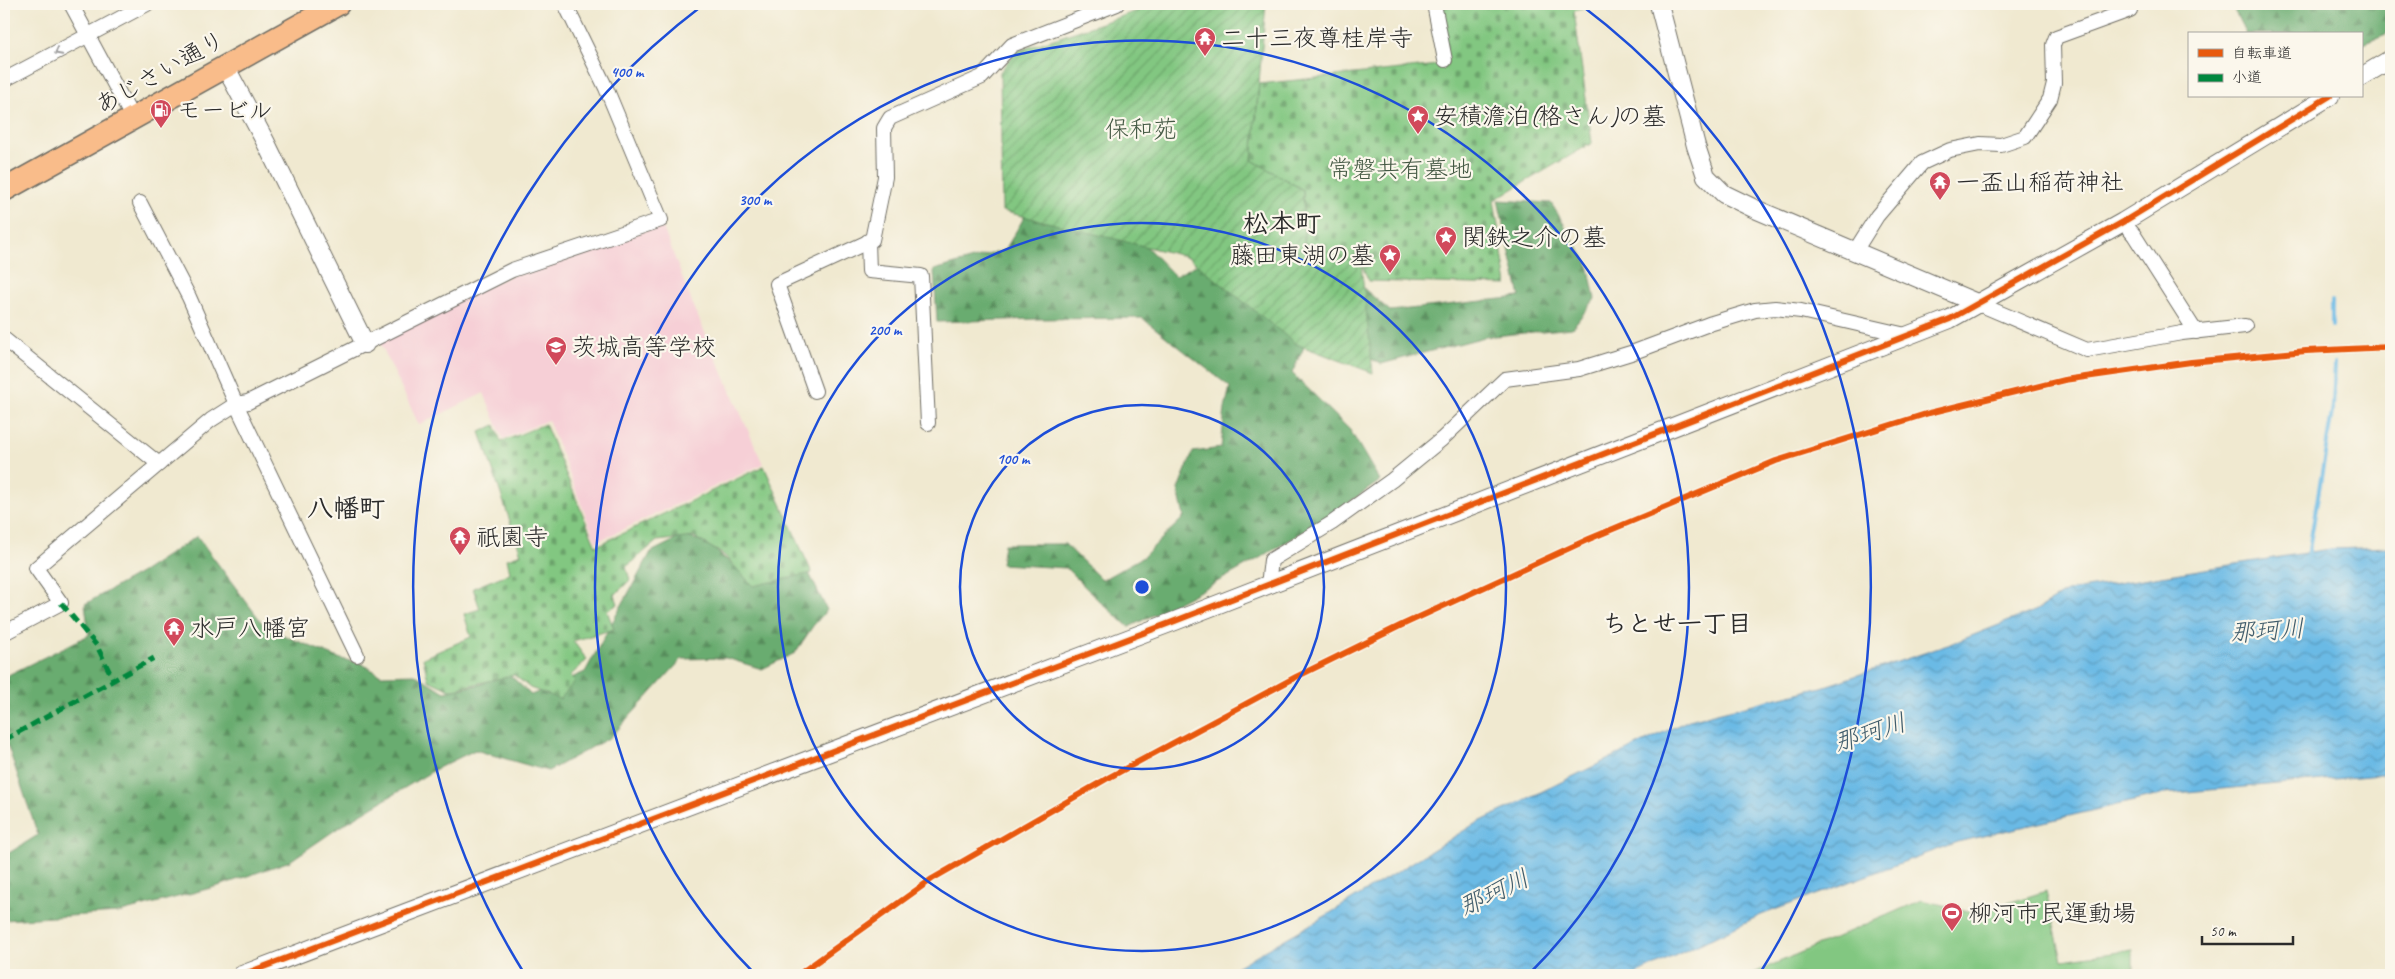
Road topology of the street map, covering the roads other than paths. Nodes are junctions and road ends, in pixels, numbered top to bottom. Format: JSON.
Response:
{"nodes":[{"id":1,"x":71,"y":4,"type":"edge"},
{"id":2,"x":147,"y":4,"type":"edge"},
{"id":3,"x":338,"y":4,"type":"edge"},
{"id":4,"x":565,"y":4,"type":"edge"},
{"id":5,"x":1117,"y":4,"type":"edge"},
{"id":6,"x":1434,"y":4,"type":"edge"},
{"id":7,"x":1659,"y":4,"type":"edge"},
{"id":8,"x":2128,"y":4,"type":"edge"},
{"id":9,"x":88,"y":36,"type":"junction"},
{"id":10,"x":1444,"y":60,"type":"dead end"},
{"id":11,"x":2390,"y":60,"type":"edge"},
{"id":12,"x":225,"y":66,"type":"junction"},
{"id":13,"x":2362,"y":76,"type":"edge"},
{"id":14,"x":4,"y":80,"type":"edge"},
{"id":15,"x":2327,"y":98,"type":"edge"},
{"id":16,"x":132,"y":117,"type":"junction"},
{"id":17,"x":6,"y":189,"type":"edge"},
{"id":18,"x":140,"y":202,"type":"dead end"},
{"id":19,"x":2123,"y":222,"type":"junction"},
{"id":20,"x":868,"y":241,"type":"junction"},
{"id":21,"x":1855,"y":251,"type":"junction"},
{"id":22,"x":1979,"y":304,"type":"junction"},
{"id":23,"x":2245,"y":326,"type":"dead end"},
{"id":24,"x":2196,"y":332,"type":"junction"},
{"id":25,"x":1910,"y":336,"type":"junction"},
{"id":26,"x":4,"y":339,"type":"edge"},
{"id":27,"x":365,"y":344,"type":"junction"},
{"id":28,"x":815,"y":391,"type":"dead end"},
{"id":29,"x":236,"y":404,"type":"junction"},
{"id":30,"x":928,"y":423,"type":"dead end"},
{"id":31,"x":159,"y":464,"type":"junction"},
{"id":32,"x":1268,"y":585,"type":"junction"},
{"id":33,"x":4,"y":633,"type":"edge"},
{"id":34,"x":357,"y":655,"type":"dead end"},
{"id":35,"x":242,"y":975,"type":"edge"}],
"edges":[{"from":1,"to":9,"type":"street"},
{"from":2,"to":9,"type":"street"},
{"from":3,"to":12,"type":"highway","name":"あじさい通り"},
{"from":4,"to":27,"type":"street"},
{"from":5,"to":20,"type":"street"},
{"from":6,"to":10,"type":"street"},
{"from":7,"to":21,"type":"street"},
{"from":8,"to":21,"type":"street"},
{"from":9,"to":14,"type":"street","one_way":true},
{"from":9,"to":16,"type":"street"},
{"from":11,"to":13,"type":"street"},
{"from":12,"to":16,"type":"highway","name":"あじさい通り"},
{"from":12,"to":27,"type":"street"},
{"from":15,"to":19,"type":"street"},
{"from":16,"to":17,"type":"highway","name":"あじさい通り"},
{"from":18,"to":29,"type":"street"},
{"from":19,"to":22,"type":"street"},
{"from":19,"to":24,"type":"street"},
{"from":20,"to":28,"type":"street"},
{"from":20,"to":30,"type":"street"},
{"from":21,"to":22,"type":"street"},
{"from":22,"to":24,"type":"street"},
{"from":22,"to":25,"type":"street"},
{"from":23,"to":24,"type":"street"},
{"from":25,"to":32,"type":"street"},
{"from":25,"to":32,"type":"street"},
{"from":26,"to":31,"type":"street"},
{"from":27,"to":29,"type":"street"},
{"from":29,"to":31,"type":"street"},
{"from":29,"to":34,"type":"street"},
{"from":31,"to":33,"type":"street"},
{"from":32,"to":35,"type":"street"}]}
